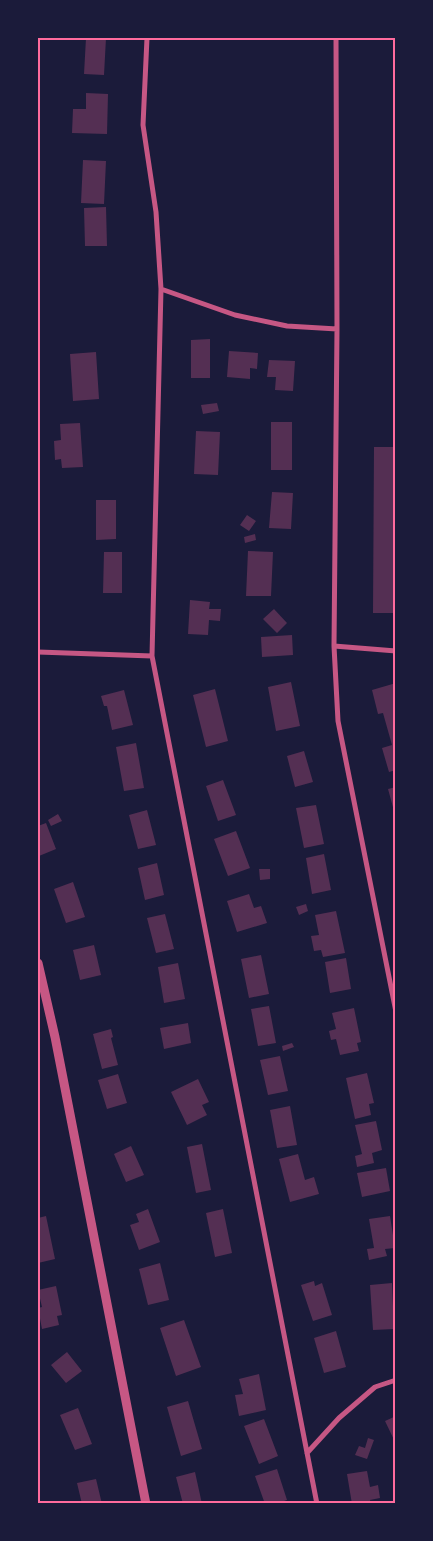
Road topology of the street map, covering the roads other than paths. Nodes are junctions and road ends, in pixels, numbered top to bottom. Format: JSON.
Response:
{"nodes":[{"id":1,"x":147,"y":38,"type":"edge"},
{"id":2,"x":336,"y":38,"type":"edge"},
{"id":3,"x":161,"y":289,"type":"junction"},
{"id":4,"x":336,"y":329,"type":"junction"},
{"id":5,"x":334,"y":646,"type":"junction"},
{"id":6,"x":396,"y":651,"type":"edge"},
{"id":7,"x":38,"y":652,"type":"edge"},
{"id":8,"x":152,"y":656,"type":"junction"},
{"id":9,"x":38,"y":964,"type":"edge"},
{"id":10,"x":396,"y":1012,"type":"edge"},
{"id":11,"x":396,"y":1380,"type":"edge"},
{"id":12,"x":306,"y":1453,"type":"junction"},
{"id":13,"x":146,"y":1504,"type":"edge"},
{"id":14,"x":317,"y":1504,"type":"edge"}],
"edges":[{"from":1,"to":3,"type":"street"},
{"from":2,"to":4,"type":"street"},
{"from":3,"to":4,"type":"street"},
{"from":3,"to":8,"type":"street"},
{"from":4,"to":5,"type":"street"},
{"from":5,"to":6,"type":"street"},
{"from":5,"to":10,"type":"street"},
{"from":7,"to":8,"type":"street"},
{"from":8,"to":12,"type":"street"},
{"from":9,"to":13,"type":"street"},
{"from":11,"to":12,"type":"street"},
{"from":12,"to":14,"type":"street"}]}
